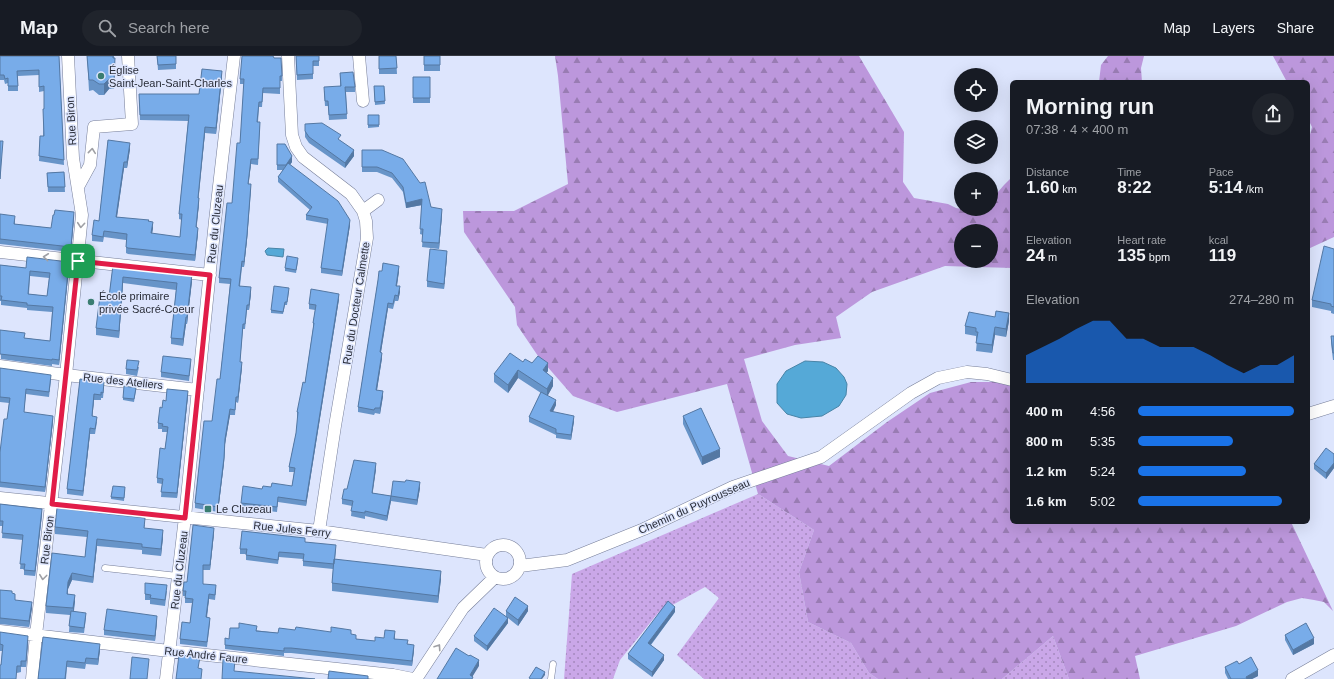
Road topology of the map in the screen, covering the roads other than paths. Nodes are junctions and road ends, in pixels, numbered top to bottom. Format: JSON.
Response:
{"nodes":[{"id":1,"x":68,"y":56,"type":"edge"},
{"id":2,"x":128,"y":56,"type":"edge"},
{"id":3,"x":234,"y":56,"type":"edge"},
{"id":4,"x":288,"y":56,"type":"edge"},
{"id":5,"x":359,"y":56,"type":"edge"},
{"id":6,"x":363,"y":101,"type":"dead end"},
{"id":7,"x":78,"y":187,"type":"junction"},
{"id":8,"x":378,"y":200,"type":"dead end"},
{"id":9,"x":363,"y":211,"type":"junction"},
{"id":10,"x":0,"y":252,"type":"edge"},
{"id":11,"x":78,"y":261,"type":"junction"},
{"id":12,"x":210,"y":275,"type":"junction"},
{"id":13,"x":0,"y":366,"type":"edge"},
{"id":14,"x":66,"y":375,"type":"junction"},
{"id":15,"x":1010,"y":380,"type":"edge"},
{"id":16,"x":198,"y":390,"type":"junction"},
{"id":17,"x":1334,"y":406,"type":"edge"},
{"id":18,"x":1310,"y":413,"type":"edge"},
{"id":19,"x":0,"y":498,"type":"edge"},
{"id":20,"x":52,"y":504,"type":"junction"},
{"id":21,"x":185,"y":518,"type":"junction"},
{"id":22,"x":319,"y":531,"type":"junction"},
{"id":23,"x":487,"y":555,"type":"junction"},
{"id":24,"x":520,"y":566,"type":"junction"},
{"id":25,"x":105,"y":568,"type":"dead end"},
{"id":26,"x":178,"y":576,"type":"junction"},
{"id":27,"x":495,"y":577,"type":"junction"},
{"id":28,"x":0,"y":631,"type":"edge"},
{"id":29,"x":36,"y":635,"type":"junction"},
{"id":30,"x":169,"y":651,"type":"junction"},
{"id":31,"x":1334,"y":655,"type":"edge"},
{"id":32,"x":553,"y":664,"type":"dead end"},
{"id":33,"x":32,"y":679,"type":"edge"},
{"id":34,"x":166,"y":679,"type":"edge"},
{"id":35,"x":413,"y":679,"type":"edge"},
{"id":36,"x":416,"y":679,"type":"edge"},
{"id":37,"x":551,"y":679,"type":"edge"},
{"id":38,"x":1292,"y":679,"type":"edge"}],
"edges":[{"from":1,"to":7,"type":"street","name":"Rue Biron"},
{"from":7,"to":2,"type":"street","name":"Rue Biron","one_way":true},
{"from":3,"to":12,"type":"street","name":"Rue du Cluzeau"},
{"from":4,"to":9,"type":"street","name":"Rue du Docteur Calmette"},
{"from":5,"to":6,"type":"street"},
{"from":7,"to":11,"type":"street","name":"Rue Biron","one_way":true},
{"from":8,"to":9,"type":"street"},
{"from":9,"to":22,"type":"street","name":"Rue du Docteur Calmette"},
{"from":11,"to":10,"type":"street","one_way":true},
{"from":11,"to":12,"type":"street"},
{"from":11,"to":14,"type":"street","name":"Rue Biron"},
{"from":12,"to":16,"type":"street","name":"Rue du Cluzeau"},
{"from":13,"to":14,"type":"street","name":"Rue des Ateliers"},
{"from":14,"to":16,"type":"street","name":"Rue des Ateliers"},
{"from":14,"to":20,"type":"street","name":"Rue Biron"},
{"from":15,"to":24,"type":"street","name":"Chemin du Puyrousseau"},
{"from":16,"to":21,"type":"street","name":"Rue du Cluzeau"},
{"from":17,"to":18,"type":"street"},
{"from":19,"to":20,"type":"street","name":"Rue Jules Ferry"},
{"from":20,"to":21,"type":"street","name":"Rue Jules Ferry"},
{"from":20,"to":29,"type":"street","name":"Rue Biron","one_way":true},
{"from":21,"to":22,"type":"street","name":"Rue Jules Ferry"},
{"from":21,"to":26,"type":"street","name":"Rue du Cluzeau"},
{"from":22,"to":23,"type":"street","name":"Rue Jules Ferry"},
{"from":23,"to":24,"type":"street"},
{"from":23,"to":27,"type":"street"},
{"from":24,"to":27,"type":"street"},
{"from":25,"to":26,"type":"lane"},
{"from":26,"to":30,"type":"street","name":"Rue du Cluzeau"},
{"from":36,"to":27,"type":"street","one_way":true},
{"from":28,"to":29,"type":"street","name":"Rue André Faure"},
{"from":29,"to":30,"type":"street","name":"Rue André Faure"},
{"from":29,"to":33,"type":"street","name":"Rue Biron"},
{"from":30,"to":34,"type":"street","name":"Rue du Cluzeau"},
{"from":30,"to":35,"type":"street","name":"Rue André Faure"},
{"from":31,"to":38,"type":"street"},
{"from":32,"to":37,"type":"lane"}]}
